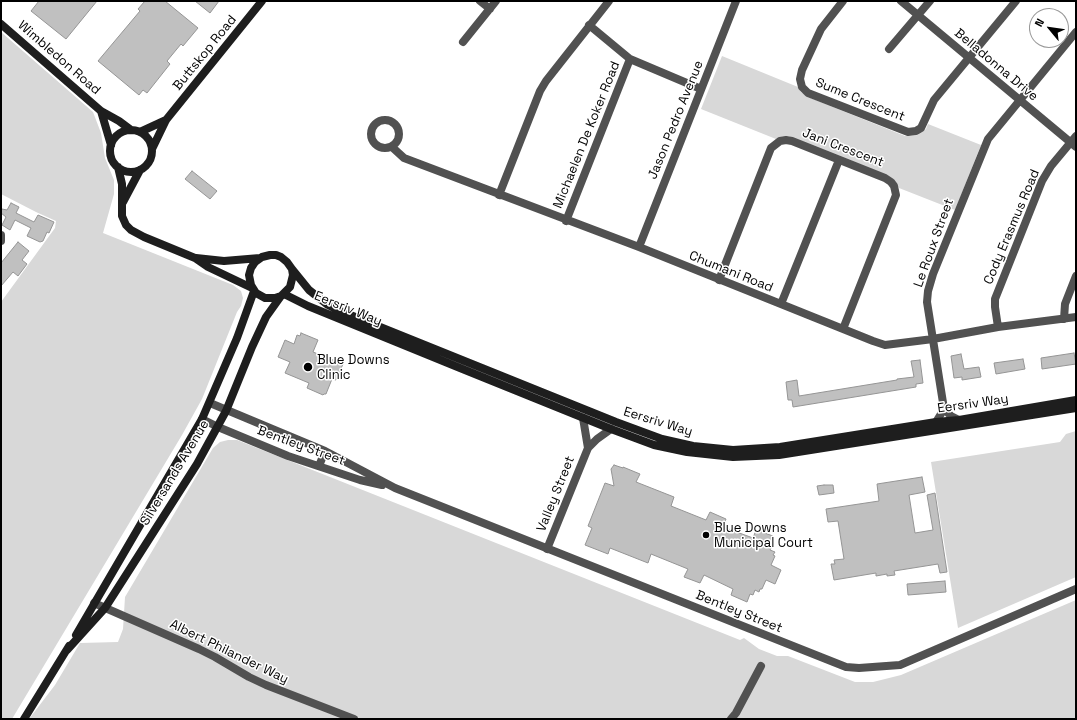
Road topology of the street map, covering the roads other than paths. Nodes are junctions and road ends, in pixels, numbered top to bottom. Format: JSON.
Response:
{"nodes":[{"id":1,"x":262,"y":1,"type":"edge"},
{"id":2,"x":480,"y":1,"type":"edge"},
{"id":3,"x":496,"y":1,"type":"edge"},
{"id":4,"x":609,"y":1,"type":"edge"},
{"id":5,"x":736,"y":1,"type":"edge"},
{"id":6,"x":843,"y":1,"type":"edge"},
{"id":7,"x":901,"y":1,"type":"edge"},
{"id":8,"x":930,"y":1,"type":"edge"},
{"id":9,"x":1016,"y":1,"type":"edge"},
{"id":10,"x":490,"y":9,"type":"junction"},
{"id":11,"x":918,"y":15,"type":"junction"},
{"id":12,"x":1,"y":24,"type":"edge"},
{"id":13,"x":589,"y":25,"type":"junction"},
{"id":14,"x":1076,"y":32,"type":"edge"},
{"id":15,"x":463,"y":42,"type":"dead end"},
{"id":16,"x":889,"y":49,"type":"dead end"},
{"id":17,"x":968,"y":58,"type":"junction"},
{"id":18,"x":630,"y":59,"type":"junction"},
{"id":19,"x":701,"y":88,"type":"junction"},
{"id":20,"x":1019,"y":100,"type":"junction"},
{"id":21,"x":102,"y":111,"type":"junction"},
{"id":22,"x":166,"y":120,"type":"junction"},
{"id":23,"x":131,"y":130,"type":"junction"},
{"id":24,"x":140,"y":132,"type":"junction"},
{"id":25,"x":1076,"y":136,"type":"edge"},
{"id":26,"x":111,"y":145,"type":"junction"},
{"id":27,"x":1073,"y":145,"type":"edge"},
{"id":28,"x":392,"y":147,"type":"dead end"},
{"id":29,"x":152,"y":149,"type":"junction"},
{"id":30,"x":839,"y":160,"type":"junction"},
{"id":31,"x":118,"y":167,"type":"junction"},
{"id":32,"x":140,"y":170,"type":"junction"},
{"id":33,"x":499,"y":194,"type":"junction"},
{"id":34,"x":122,"y":204,"type":"junction"},
{"id":35,"x":566,"y":221,"type":"junction"},
{"id":36,"x":1,"y":235,"type":"edge"},
{"id":37,"x":1,"y":241,"type":"edge"},
{"id":38,"x":638,"y":248,"type":"junction"},
{"id":39,"x":195,"y":258,"type":"junction"},
{"id":40,"x":260,"y":258,"type":"junction"},
{"id":41,"x":292,"y":269,"type":"junction"},
{"id":42,"x":1076,"y":276,"type":"edge"},
{"id":43,"x":719,"y":280,"type":"junction"},
{"id":44,"x":253,"y":289,"type":"junction"},
{"id":45,"x":282,"y":295,"type":"junction"},
{"id":46,"x":780,"y":304,"type":"junction"},
{"id":47,"x":1076,"y":317,"type":"edge"},
{"id":48,"x":1064,"y":319,"type":"junction"},
{"id":49,"x":998,"y":327,"type":"junction"},
{"id":50,"x":843,"y":329,"type":"junction"},
{"id":51,"x":933,"y":339,"type":"junction"},
{"id":52,"x":1076,"y":400,"type":"edge"},
{"id":53,"x":210,"y":403,"type":"junction"},
{"id":54,"x":1076,"y":408,"type":"edge"},
{"id":55,"x":944,"y":409,"type":"junction"},
{"id":56,"x":226,"y":411,"type":"junction"},
{"id":57,"x":583,"y":418,"type":"junction"},
{"id":58,"x":202,"y":419,"type":"junction"},
{"id":59,"x":959,"y":420,"type":"junction"},
{"id":60,"x":936,"y":422,"type":"junction"},
{"id":61,"x":218,"y":427,"type":"junction"},
{"id":62,"x":611,"y":429,"type":"junction"},
{"id":63,"x":588,"y":448,"type":"junction"},
{"id":64,"x":325,"y":451,"type":"junction"},
{"id":65,"x":319,"y":466,"type":"junction"},
{"id":66,"x":395,"y":488,"type":"junction"},
{"id":67,"x":547,"y":549,"type":"junction"},
{"id":68,"x":1076,"y":589,"type":"edge"},
{"id":69,"x":94,"y":603,"type":"junction"},
{"id":70,"x":104,"y":608,"type":"junction"},
{"id":71,"x":67,"y":650,"type":"junction"},
{"id":72,"x":761,"y":666,"type":"dead end"},
{"id":73,"x":24,"y":719,"type":"edge"},
{"id":74,"x":354,"y":719,"type":"edge"},
{"id":75,"x":732,"y":719,"type":"edge"}],
"edges":[{"from":1,"to":22,"type":"main road","name":"Buttskop Road"},
{"from":2,"to":10,"type":"street"},
{"from":3,"to":10,"type":"street"},
{"from":4,"to":13,"type":"street"},
{"from":5,"to":19,"type":"street","name":"Jason Pedro Avenue"},
{"from":6,"to":17,"type":"street","name":"Sume Crescent"},
{"from":7,"to":11,"type":"street","name":"Belladonna Drive"},
{"from":8,"to":11,"type":"street"},
{"from":9,"to":17,"type":"street","name":"Sume Crescent"},
{"from":10,"to":15,"type":"street"},
{"from":11,"to":16,"type":"street"},
{"from":11,"to":17,"type":"street","name":"Belladonna Drive"},
{"from":12,"to":21,"type":"main road","name":"Wimbledon Road"},
{"from":13,"to":18,"type":"street"},
{"from":13,"to":33,"type":"street"},
{"from":14,"to":20,"type":"street","name":"Le Roux Street"},
{"from":17,"to":20,"type":"street","name":"Belladonna Drive"},
{"from":18,"to":19,"type":"street"},
{"from":18,"to":35,"type":"street","name":"Michaelen De Koker Road"},
{"from":19,"to":38,"type":"street","name":"Jason Pedro Avenue"},
{"from":20,"to":27,"type":"street","name":"Belladonna Drive"},
{"from":20,"to":51,"type":"street","name":"Le Roux Street"},
{"from":21,"to":23,"type":"main road","name":"Wimbledon Road"},
{"from":21,"to":26,"type":"main road","name":"Wimbledon Road"},
{"from":22,"to":24,"type":"main road","name":"Buttskop Road"},
{"from":22,"to":29,"type":"main road","name":"Buttskop Road"},
{"from":23,"to":24,"type":"main road"},
{"from":23,"to":26,"type":"main road"},
{"from":24,"to":29,"type":"main road"},
{"from":25,"to":27,"type":"street","name":"Cody Erasmus Road"},
{"from":26,"to":31,"type":"main road"},
{"from":27,"to":49,"type":"street","name":"Cody Erasmus Road"},
{"from":28,"to":33,"type":"street","name":"Chumani Road"},
{"from":29,"to":32,"type":"main road"},
{"from":30,"to":43,"type":"street","name":"Jani Crescent"},
{"from":30,"to":46,"type":"street"},
{"from":30,"to":50,"type":"street","name":"Jani Crescent"},
{"from":31,"to":32,"type":"main road"},
{"from":31,"to":34,"type":"main road"},
{"from":32,"to":34,"type":"main road"},
{"from":33,"to":35,"type":"street","name":"Chumani Road"},
{"from":34,"to":39,"type":"main road"},
{"from":35,"to":38,"type":"street","name":"Chumani Road"},
{"from":36,"to":37,"type":"street"},
{"from":38,"to":43,"type":"street","name":"Chumani Road"},
{"from":39,"to":40,"type":"main road"},
{"from":39,"to":44,"type":"main road"},
{"from":40,"to":41,"type":"main road"},
{"from":40,"to":44,"type":"main road"},
{"from":41,"to":45,"type":"main road"},
{"from":41,"to":60,"type":"main road","name":"Eersriv Way"},
{"from":42,"to":48,"type":"street"},
{"from":43,"to":46,"type":"street","name":"Chumani Road"},
{"from":44,"to":45,"type":"main road"},
{"from":44,"to":53,"type":"main road","name":"Silversands Avenue"},
{"from":45,"to":56,"type":"main road","name":"Silversands Avenue"},
{"from":45,"to":57,"type":"main road","name":"Eersriv Way"},
{"from":46,"to":50,"type":"street","name":"Chumani Road"},
{"from":47,"to":48,"type":"street","name":"Chumani Road"},
{"from":48,"to":49,"type":"street","name":"Chumani Road"},
{"from":49,"to":51,"type":"street","name":"Chumani Road"},
{"from":50,"to":51,"type":"street","name":"Chumani Road"},
{"from":51,"to":55,"type":"street","name":"Le Roux Street"},
{"from":52,"to":59,"type":"main road","name":"Eersriv Way"},
{"from":53,"to":56,"type":"street","name":"Bentley Street"},
{"from":53,"to":58,"type":"main road","name":"Silversands Avenue"},
{"from":54,"to":62,"type":"main road","name":"Eersriv Way"},
{"from":55,"to":59,"type":"street"},
{"from":55,"to":60,"type":"street"},
{"from":56,"to":61,"type":"main road","name":"Silversands Avenue"},
{"from":56,"to":64,"type":"street","name":"Bentley Street"},
{"from":57,"to":62,"type":"main road","name":"Eersriv Way"},
{"from":57,"to":63,"type":"street","name":"Valley Street"},
{"from":58,"to":61,"type":"street","name":"Bentley Street"},
{"from":58,"to":69,"type":"main road","name":"Silversands Avenue"},
{"from":59,"to":60,"type":"main road","name":"Eersriv Way"},
{"from":61,"to":65,"type":"street","name":"Bentley Street"},
{"from":61,"to":70,"type":"main road","name":"Silversands Avenue"},
{"from":62,"to":63,"type":"street","name":"Valley Street"},
{"from":63,"to":67,"type":"street","name":"Valley Street"},
{"from":64,"to":65,"type":"street"},
{"from":64,"to":66,"type":"street","name":"Bentley Street"},
{"from":65,"to":66,"type":"street","name":"Bentley Street"},
{"from":66,"to":67,"type":"street","name":"Bentley Street"},
{"from":67,"to":68,"type":"street","name":"Bentley Street"},
{"from":69,"to":70,"type":"street","name":"Albert Philander Way"},
{"from":69,"to":71,"type":"main road","name":"Silversands Avenue"},
{"from":70,"to":71,"type":"main road","name":"Silversands Avenue"},
{"from":70,"to":74,"type":"street","name":"Albert Philander Way"},
{"from":71,"to":73,"type":"main road","name":"Silversands Avenue"},
{"from":72,"to":75,"type":"street"}]}
